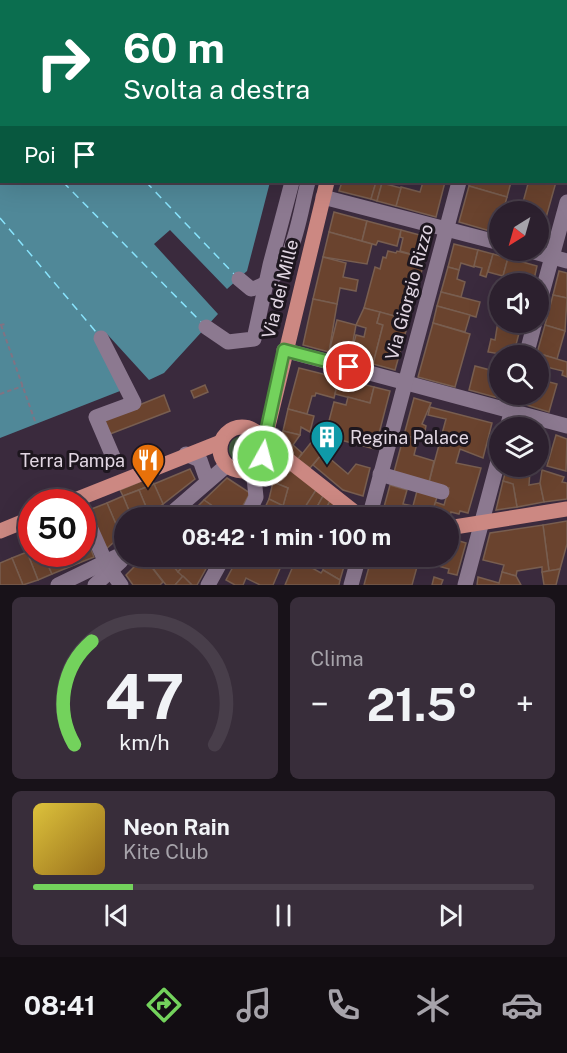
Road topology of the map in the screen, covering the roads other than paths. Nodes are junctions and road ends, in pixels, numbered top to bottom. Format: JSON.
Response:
{"nodes":[{"id":1,"x":292,"y":183,"type":"edge"},
{"id":2,"x":308,"y":183,"type":"edge"},
{"id":3,"x":459,"y":183,"type":"edge"},
{"id":4,"x":325,"y":189,"type":"edge"},
{"id":5,"x":567,"y":202,"type":"edge"},
{"id":6,"x":446,"y":229,"type":"junction"},
{"id":7,"x":489,"y":240,"type":"edge"},
{"id":8,"x":560,"y":259,"type":"edge"},
{"id":9,"x":239,"y":279,"type":"dead end"},
{"id":10,"x":549,"y":284,"type":"edge"},
{"id":11,"x":266,"y":286,"type":"junction"},
{"id":12,"x":206,"y":327,"type":"dead end"},
{"id":13,"x":101,"y":338,"type":"dead end"},
{"id":14,"x":284,"y":350,"type":"junction"},
{"id":15,"x":405,"y":382,"type":"junction"},
{"id":16,"x":513,"y":405,"type":"edge"},
{"id":17,"x":271,"y":407,"type":"junction"},
{"id":18,"x":511,"y":411,"type":"junction"},
{"id":19,"x":510,"y":417,"type":"edge"},
{"id":20,"x":567,"y":426,"type":"edge"},
{"id":21,"x":250,"y":428,"type":"junction"},
{"id":22,"x":221,"y":442,"type":"junction"},
{"id":23,"x":264,"y":447,"type":"junction"},
{"id":24,"x":186,"y":454,"type":"junction"},
{"id":25,"x":114,"y":459,"type":"dead end"},
{"id":26,"x":227,"y":465,"type":"junction"},
{"id":27,"x":253,"y":468,"type":"junction"},
{"id":28,"x":380,"y":474,"type":"junction"},
{"id":29,"x":494,"y":477,"type":"edge"},
{"id":30,"x":207,"y":480,"type":"junction"},
{"id":31,"x":442,"y":492,"type":"dead end"},
{"id":32,"x":96,"y":494,"type":"edge"},
{"id":33,"x":178,"y":507,"type":"edge"},
{"id":34,"x":251,"y":507,"type":"edge"},
{"id":35,"x":348,"y":507,"type":"edge"},
{"id":36,"x":372,"y":507,"type":"edge"},
{"id":37,"x":567,"y":509,"type":"edge"},
{"id":38,"x":481,"y":523,"type":"junction"},
{"id":39,"x":18,"y":524,"type":"edge"},
{"id":40,"x":459,"y":526,"type":"edge"},
{"id":41,"x":0,"y":531,"type":"edge"},
{"id":42,"x":96,"y":542,"type":"edge"},
{"id":43,"x":114,"y":563,"type":"edge"},
{"id":44,"x":108,"y":567,"type":"junction"},
{"id":45,"x":218,"y":567,"type":"edge"},
{"id":46,"x":355,"y":567,"type":"edge"},
{"id":47,"x":58,"y":585,"type":"edge"},
{"id":48,"x":95,"y":585,"type":"edge"},
{"id":49,"x":121,"y":585,"type":"edge"},
{"id":50,"x":208,"y":585,"type":"edge"},
{"id":51,"x":351,"y":585,"type":"edge"},
{"id":52,"x":465,"y":585,"type":"edge"}],
"edges":[{"from":1,"to":11,"type":"street"},
{"from":2,"to":11,"type":"street"},
{"from":3,"to":6,"type":"street","name":"Via Giorgio Rizzo"},
{"from":4,"to":6,"type":"street"},
{"from":4,"to":14,"type":"main road","name":"Via dei Mille"},
{"from":5,"to":8,"type":"street"},
{"from":6,"to":7,"type":"street"},
{"from":6,"to":15,"type":"street","name":"Via Giorgio Rizzo"},
{"from":8,"to":10,"type":"street"},
{"from":9,"to":11,"type":"street"},
{"from":11,"to":12,"type":"street"},
{"from":13,"to":25,"type":"street"},
{"from":14,"to":15,"type":"street"},
{"from":14,"to":17,"type":"main road","name":"Via dei Mille"},
{"from":15,"to":18,"type":"street"},
{"from":15,"to":28,"type":"street","name":"Via Giorgio Rizzo"},
{"from":16,"to":18,"type":"street"},
{"from":17,"to":21,"type":"main road"},
{"from":17,"to":23,"type":"main road","name":"Via dei Mille"},
{"from":18,"to":19,"type":"street"},
{"from":18,"to":20,"type":"street"},
{"from":21,"to":22,"type":"main road"},
{"from":21,"to":23,"type":"main road"},
{"from":22,"to":24,"type":"main road"},
{"from":22,"to":26,"type":"main road"},
{"from":23,"to":27,"type":"main road","name":"Via dei Mille"},
{"from":23,"to":35,"type":"main road"},
{"from":24,"to":30,"type":"street"},
{"from":24,"to":32,"type":"main road"},
{"from":26,"to":27,"type":"main road"},
{"from":26,"to":30,"type":"street"},
{"from":27,"to":34,"type":"street"},
{"from":28,"to":31,"type":"street"},
{"from":28,"to":36,"type":"street","name":"Via Giorgio Rizzo"},
{"from":29,"to":38,"type":"street"},
{"from":30,"to":33,"type":"street"},
{"from":37,"to":38,"type":"main road"},
{"from":38,"to":40,"type":"main road"},
{"from":38,"to":52,"type":"street"},
{"from":39,"to":41,"type":"main road"},
{"from":42,"to":44,"type":"street"},
{"from":43,"to":44,"type":"street"},
{"from":44,"to":47,"type":"street"},
{"from":44,"to":48,"type":"street"},
{"from":44,"to":49,"type":"street"},
{"from":45,"to":50,"type":"street"},
{"from":46,"to":51,"type":"street"}]}
